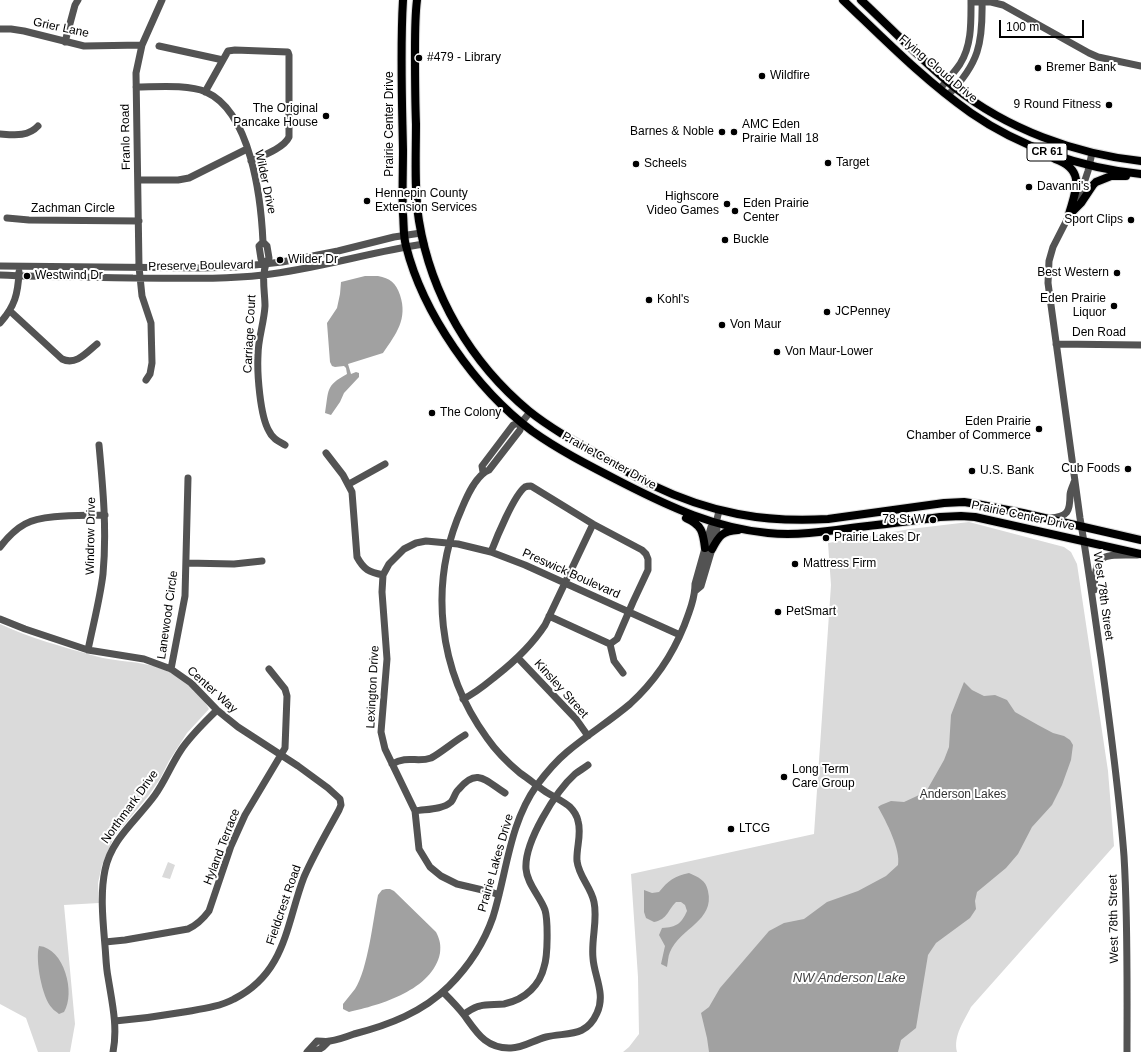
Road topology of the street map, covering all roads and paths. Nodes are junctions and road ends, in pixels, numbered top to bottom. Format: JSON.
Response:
{"nodes":[{"id":1,"x":78,"y":0,"type":"edge"},
{"id":2,"x":162,"y":0,"type":"edge"},
{"id":3,"x":403,"y":0,"type":"edge"},
{"id":4,"x":417,"y":0,"type":"edge"},
{"id":5,"x":843,"y":0,"type":"edge"},
{"id":6,"x":861,"y":0,"type":"edge"},
{"id":7,"x":971,"y":1,"type":"edge"},
{"id":8,"x":982,"y":1,"type":"edge"},
{"id":9,"x":0,"y":29,"type":"edge"},
{"id":10,"x":65,"y":42,"type":"junction"},
{"id":11,"x":142,"y":46,"type":"junction"},
{"id":12,"x":159,"y":46,"type":"dead end"},
{"id":13,"x":223,"y":60,"type":"junction"},
{"id":14,"x":1141,"y":66,"type":"edge"},
{"id":15,"x":947,"y":80,"type":"junction"},
{"id":16,"x":136,"y":87,"type":"junction"},
{"id":17,"x":955,"y":87,"type":"junction"},
{"id":18,"x":940,"y":89,"type":"junction"},
{"id":19,"x":205,"y":92,"type":"junction"},
{"id":20,"x":948,"y":95,"type":"junction"},
{"id":21,"x":38,"y":126,"type":"dead end"},
{"id":22,"x":0,"y":134,"type":"edge"},
{"id":23,"x":1034,"y":147,"type":"junction"},
{"id":24,"x":247,"y":149,"type":"junction"},
{"id":25,"x":1092,"y":153,"type":"junction"},
{"id":26,"x":251,"y":161,"type":"junction"},
{"id":27,"x":1141,"y":162,"type":"edge"},
{"id":28,"x":1090,"y":165,"type":"junction"},
{"id":29,"x":1141,"y":175,"type":"edge"},
{"id":30,"x":138,"y":180,"type":"junction"},
{"id":31,"x":1069,"y":214,"type":"junction"},
{"id":32,"x":7,"y":218,"type":"dead end"},
{"id":33,"x":139,"y":221,"type":"junction"},
{"id":34,"x":421,"y":233,"type":"junction"},
{"id":35,"x":404,"y":235,"type":"junction"},
{"id":36,"x":424,"y":244,"type":"junction"},
{"id":37,"x":406,"y":246,"type":"junction"},
{"id":38,"x":265,"y":264,"type":"junction"},
{"id":39,"x":0,"y":266,"type":"edge"},
{"id":40,"x":19,"y":266,"type":"junction"},
{"id":41,"x":139,"y":267,"type":"junction"},
{"id":42,"x":0,"y":275,"type":"edge"},
{"id":43,"x":264,"y":275,"type":"junction"},
{"id":44,"x":19,"y":276,"type":"junction"},
{"id":45,"x":141,"y":278,"type":"junction"},
{"id":46,"x":10,"y":311,"type":"junction"},
{"id":47,"x":0,"y":323,"type":"edge"},
{"id":48,"x":97,"y":344,"type":"dead end"},
{"id":49,"x":1056,"y":344,"type":"junction"},
{"id":50,"x":1141,"y":345,"type":"edge"},
{"id":51,"x":146,"y":380,"type":"dead end"},
{"id":52,"x":530,"y":412,"type":"junction"},
{"id":53,"x":522,"y":422,"type":"junction"},
{"id":54,"x":99,"y":445,"type":"dead end"},
{"id":55,"x":285,"y":445,"type":"dead end"},
{"id":56,"x":326,"y":453,"type":"dead end"},
{"id":57,"x":384,"y":464,"type":"dead end"},
{"id":58,"x":188,"y":478,"type":"dead end"},
{"id":59,"x":1075,"y":480,"type":"junction"},
{"id":60,"x":349,"y":484,"type":"junction"},
{"id":61,"x":644,"y":494,"type":"junction"},
{"id":62,"x":719,"y":511,"type":"junction"},
{"id":63,"x":105,"y":515,"type":"junction"},
{"id":64,"x":1045,"y":518,"type":"junction"},
{"id":65,"x":716,"y":523,"type":"junction"},
{"id":66,"x":594,"y":524,"type":"junction"},
{"id":67,"x":1081,"y":526,"type":"junction"},
{"id":68,"x":746,"y":529,"type":"junction"},
{"id":69,"x":1084,"y":540,"type":"junction"},
{"id":70,"x":1141,"y":540,"type":"edge"},
{"id":71,"x":449,"y":543,"type":"junction"},
{"id":72,"x":0,"y":547,"type":"edge"},
{"id":73,"x":708,"y":549,"type":"junction"},
{"id":74,"x":491,"y":552,"type":"junction"},
{"id":75,"x":1141,"y":554,"type":"edge"},
{"id":76,"x":262,"y":561,"type":"dead end"},
{"id":77,"x":186,"y":563,"type":"junction"},
{"id":78,"x":383,"y":575,"type":"junction"},
{"id":79,"x":564,"y":583,"type":"junction"},
{"id":80,"x":1094,"y":609,"type":"junction"},
{"id":81,"x":629,"y":612,"type":"junction"},
{"id":82,"x":549,"y":616,"type":"junction"},
{"id":83,"x":0,"y":619,"type":"edge"},
{"id":84,"x":680,"y":635,"type":"junction"},
{"id":85,"x":610,"y":644,"type":"junction"},
{"id":86,"x":88,"y":650,"type":"junction"},
{"id":87,"x":518,"y":658,"type":"junction"},
{"id":88,"x":171,"y":669,"type":"junction"},
{"id":89,"x":269,"y":669,"type":"dead end"},
{"id":90,"x":623,"y":673,"type":"dead end"},
{"id":91,"x":463,"y":699,"type":"junction"},
{"id":92,"x":217,"y":710,"type":"junction"},
{"id":93,"x":465,"y":735,"type":"dead end"},
{"id":94,"x":588,"y":736,"type":"junction"},
{"id":95,"x":281,"y":755,"type":"junction"},
{"id":96,"x":392,"y":764,"type":"junction"},
{"id":97,"x":588,"y":765,"type":"dead end"},
{"id":98,"x":537,"y":785,"type":"junction"},
{"id":99,"x":506,"y":793,"type":"dead end"},
{"id":100,"x":556,"y":798,"type":"junction"},
{"id":101,"x":341,"y":805,"type":"joint"},
{"id":102,"x":415,"y":811,"type":"junction"},
{"id":103,"x":498,"y":895,"type":"junction"},
{"id":104,"x":104,"y":942,"type":"junction"},
{"id":105,"x":442,"y":992,"type":"junction"},
{"id":106,"x":464,"y":1014,"type":"junction"},
{"id":107,"x":115,"y":1021,"type":"junction"},
{"id":108,"x":328,"y":1042,"type":"junction"},
{"id":109,"x":113,"y":1052,"type":"edge"},
{"id":110,"x":307,"y":1052,"type":"edge"},
{"id":111,"x":315,"y":1052,"type":"edge"},
{"id":112,"x":1127,"y":1052,"type":"edge"}],
"edges":[{"from":1,"to":10,"type":"street"},
{"from":2,"to":11,"type":"street","name":"Franlo Road"},
{"from":3,"to":35,"type":"main road","name":"Prairie Center Drive"},
{"from":4,"to":34,"type":"main road","name":"Prairie Center Drive"},
{"from":5,"to":18,"type":"main road","name":"Flying Cloud Drive","number":"CR 61"},
{"from":6,"to":15,"type":"main road","name":"Flying Cloud Drive","number":"CR 61"},
{"from":7,"to":8,"type":"street"},
{"from":7,"to":15,"type":"street"},
{"from":8,"to":14,"type":"street"},
{"from":8,"to":17,"type":"street"},
{"from":9,"to":10,"type":"street","name":"Grier Lane"},
{"from":10,"to":11,"type":"street","name":"Grier Lane"},
{"from":11,"to":16,"type":"street","name":"Franlo Road"},
{"from":12,"to":13,"type":"street"},
{"from":13,"to":19,"type":"street"},
{"from":13,"to":26,"type":"street"},
{"from":15,"to":17,"type":"main road","name":"Flying Cloud Drive","number":"CR 61"},
{"from":15,"to":18,"type":"street"},
{"from":16,"to":19,"type":"street","name":"Wilder Drive"},
{"from":16,"to":30,"type":"street","name":"Franlo Road"},
{"from":17,"to":20,"type":"street"},
{"from":17,"to":25,"type":"main road","name":"Flying Cloud Drive","number":"CR 61"},
{"from":18,"to":20,"type":"main road","name":"Flying Cloud Drive","number":"CR 61"},
{"from":19,"to":24,"type":"street","name":"Wilder Drive"},
{"from":20,"to":23,"type":"main road","name":"Flying Cloud Drive","number":"CR 61"},
{"from":21,"to":22,"type":"street"},
{"from":23,"to":28,"type":"main road","name":"Flying Cloud Drive","number":"CR 61"},
{"from":23,"to":31,"type":"main road"},
{"from":24,"to":26,"type":"street","name":"Wilder Drive"},
{"from":24,"to":30,"type":"street"},
{"from":25,"to":27,"type":"main road","name":"Flying Cloud Drive","number":"CR 61"},
{"from":25,"to":28,"type":"street","name":"West 78th Street"},
{"from":26,"to":38,"type":"street","name":"Wilder Drive"},
{"from":28,"to":29,"type":"main road","name":"Flying Cloud Drive","number":"CR 61"},
{"from":28,"to":31,"type":"street","name":"West 78th Street"},
{"from":29,"to":31,"type":"main road"},
{"from":30,"to":33,"type":"street","name":"Franlo Road"},
{"from":31,"to":49,"type":"street","name":"West 78th Street"},
{"from":32,"to":33,"type":"street","name":"Zachman Circle"},
{"from":33,"to":41,"type":"street","name":"Franlo Road"},
{"from":34,"to":35,"type":"street","name":"Preserve Boulevard"},
{"from":34,"to":36,"type":"main road","name":"Prairie Center Drive"},
{"from":35,"to":37,"type":"main road","name":"Prairie Center Drive"},
{"from":35,"to":38,"type":"street","name":"Preserve Boulevard"},
{"from":36,"to":37,"type":"street","name":"Preserve Boulevard"},
{"from":36,"to":52,"type":"main road","name":"Prairie Center Drive"},
{"from":37,"to":43,"type":"street","name":"Preserve Boulevard"},
{"from":37,"to":53,"type":"main road","name":"Prairie Center Drive"},
{"from":38,"to":41,"type":"street","name":"Preserve Boulevard"},
{"from":38,"to":43,"type":"street","name":"Carriage Court"},
{"from":39,"to":40,"type":"street","name":"Preserve Boulevard"},
{"from":40,"to":41,"type":"street","name":"Preserve Boulevard"},
{"from":40,"to":44,"type":"street"},
{"from":41,"to":45,"type":"street","name":"Franlo Road"},
{"from":42,"to":44,"type":"street","name":"Preserve Boulevard"},
{"from":43,"to":45,"type":"street","name":"Preserve Boulevard"},
{"from":43,"to":55,"type":"street","name":"Carriage Court"},
{"from":44,"to":45,"type":"street","name":"Preserve Boulevard"},
{"from":44,"to":46,"type":"street"},
{"from":45,"to":51,"type":"street","name":"Franlo Road"},
{"from":46,"to":47,"type":"street"},
{"from":46,"to":48,"type":"street"},
{"from":49,"to":50,"type":"street","name":"Den Road"},
{"from":49,"to":59,"type":"street","name":"West 78th Street"},
{"from":52,"to":53,"type":"street"},
{"from":52,"to":62,"type":"main road","name":"Prairie Center Drive"},
{"from":53,"to":61,"type":"main road","name":"Prairie Center Drive"},
{"from":53,"to":71,"type":"street"},
{"from":54,"to":63,"type":"street","name":"Windrow Drive"},
{"from":56,"to":60,"type":"street"},
{"from":57,"to":60,"type":"street"},
{"from":58,"to":77,"type":"street","name":"Lanewood Circle"},
{"from":59,"to":64,"type":"street"},
{"from":59,"to":67,"type":"street","name":"West 78th Street"},
{"from":60,"to":78,"type":"street"},
{"from":61,"to":65,"type":"main road","name":"Prairie Center Drive"},
{"from":61,"to":73,"type":"main road"},
{"from":62,"to":64,"type":"main road","name":"Prairie Center Drive"},
{"from":62,"to":65,"type":"street","name":"Prairie Lakes Drive"},
{"from":63,"to":72,"type":"street"},
{"from":63,"to":86,"type":"street","name":"Windrow Drive"},
{"from":64,"to":67,"type":"main road","name":"Prairie Center Drive"},
{"from":65,"to":68,"type":"main road","name":"Prairie Center Drive"},
{"from":65,"to":73,"type":"street","name":"Prairie Lakes Drive"},
{"from":66,"to":74,"type":"street"},
{"from":66,"to":79,"type":"street"},
{"from":66,"to":81,"type":"street"},
{"from":67,"to":69,"type":"street","name":"West 78th Street"},
{"from":67,"to":70,"type":"main road","name":"Prairie Center Drive"},
{"from":68,"to":69,"type":"main road","name":"Prairie Center Drive"},
{"from":68,"to":73,"type":"main road"},
{"from":69,"to":75,"type":"main road","name":"Prairie Center Drive"},
{"from":69,"to":80,"type":"street","name":"West 78th Street"},
{"from":71,"to":74,"type":"street","name":"Preswick Boulevard"},
{"from":71,"to":78,"type":"street"},
{"from":71,"to":91,"type":"street"},
{"from":73,"to":84,"type":"street","name":"Prairie Lakes Drive"},
{"from":74,"to":79,"type":"street","name":"Preswick Boulevard"},
{"from":75,"to":80,"type":"street"},
{"from":76,"to":77,"type":"street","name":"Lanewood Circle"},
{"from":77,"to":88,"type":"street","name":"Lanewood Circle"},
{"from":78,"to":96,"type":"street","name":"Lexington Drive"},
{"from":79,"to":81,"type":"street","name":"Preswick Boulevard"},
{"from":79,"to":82,"type":"street"},
{"from":80,"to":112,"type":"street","name":"West 78th Street"},
{"from":81,"to":84,"type":"street","name":"Preswick Boulevard"},
{"from":81,"to":85,"type":"street"},
{"from":82,"to":85,"type":"street"},
{"from":82,"to":87,"type":"street"},
{"from":83,"to":86,"type":"street","name":"Center Way"},
{"from":84,"to":94,"type":"street","name":"Prairie Lakes Drive"},
{"from":85,"to":90,"type":"street"},
{"from":86,"to":88,"type":"street","name":"Center Way"},
{"from":87,"to":91,"type":"street"},
{"from":87,"to":94,"type":"street","name":"Kinsley Street"},
{"from":88,"to":92,"type":"street","name":"Center Way"},
{"from":89,"to":95,"type":"street","name":"Hyland Terrace"},
{"from":91,"to":98,"type":"street"},
{"from":92,"to":95,"type":"street","name":"Center Way"},
{"from":92,"to":104,"type":"street","name":"Northmark Drive"},
{"from":93,"to":96,"type":"street"},
{"from":94,"to":98,"type":"street","name":"Prairie Lakes Drive"},
{"from":95,"to":101,"type":"street","name":"Center Way"},
{"from":95,"to":104,"type":"street","name":"Hyland Terrace"},
{"from":96,"to":102,"type":"street","name":"Lexington Drive"},
{"from":97,"to":100,"type":"street"},
{"from":98,"to":100,"type":"street"},
{"from":98,"to":103,"type":"street","name":"Prairie Lakes Drive"},
{"from":99,"to":102,"type":"street"},
{"from":100,"to":106,"type":"street"},
{"from":100,"to":106,"type":"street"},
{"from":101,"to":107,"type":"street","name":"Fieldcrest Road"},
{"from":102,"to":103,"type":"street","name":"Lexington Drive"},
{"from":103,"to":105,"type":"street","name":"Prairie Lakes Drive"},
{"from":104,"to":107,"type":"street","name":"Northmark Drive"},
{"from":105,"to":106,"type":"street"},
{"from":105,"to":108,"type":"street","name":"Prairie Lakes Drive"},
{"from":107,"to":109,"type":"street","name":"Northmark Drive"},
{"from":108,"to":110,"type":"street","name":"Prairie Lakes Drive"},
{"from":108,"to":111,"type":"street","name":"Prairie Lakes Drive"}]}
